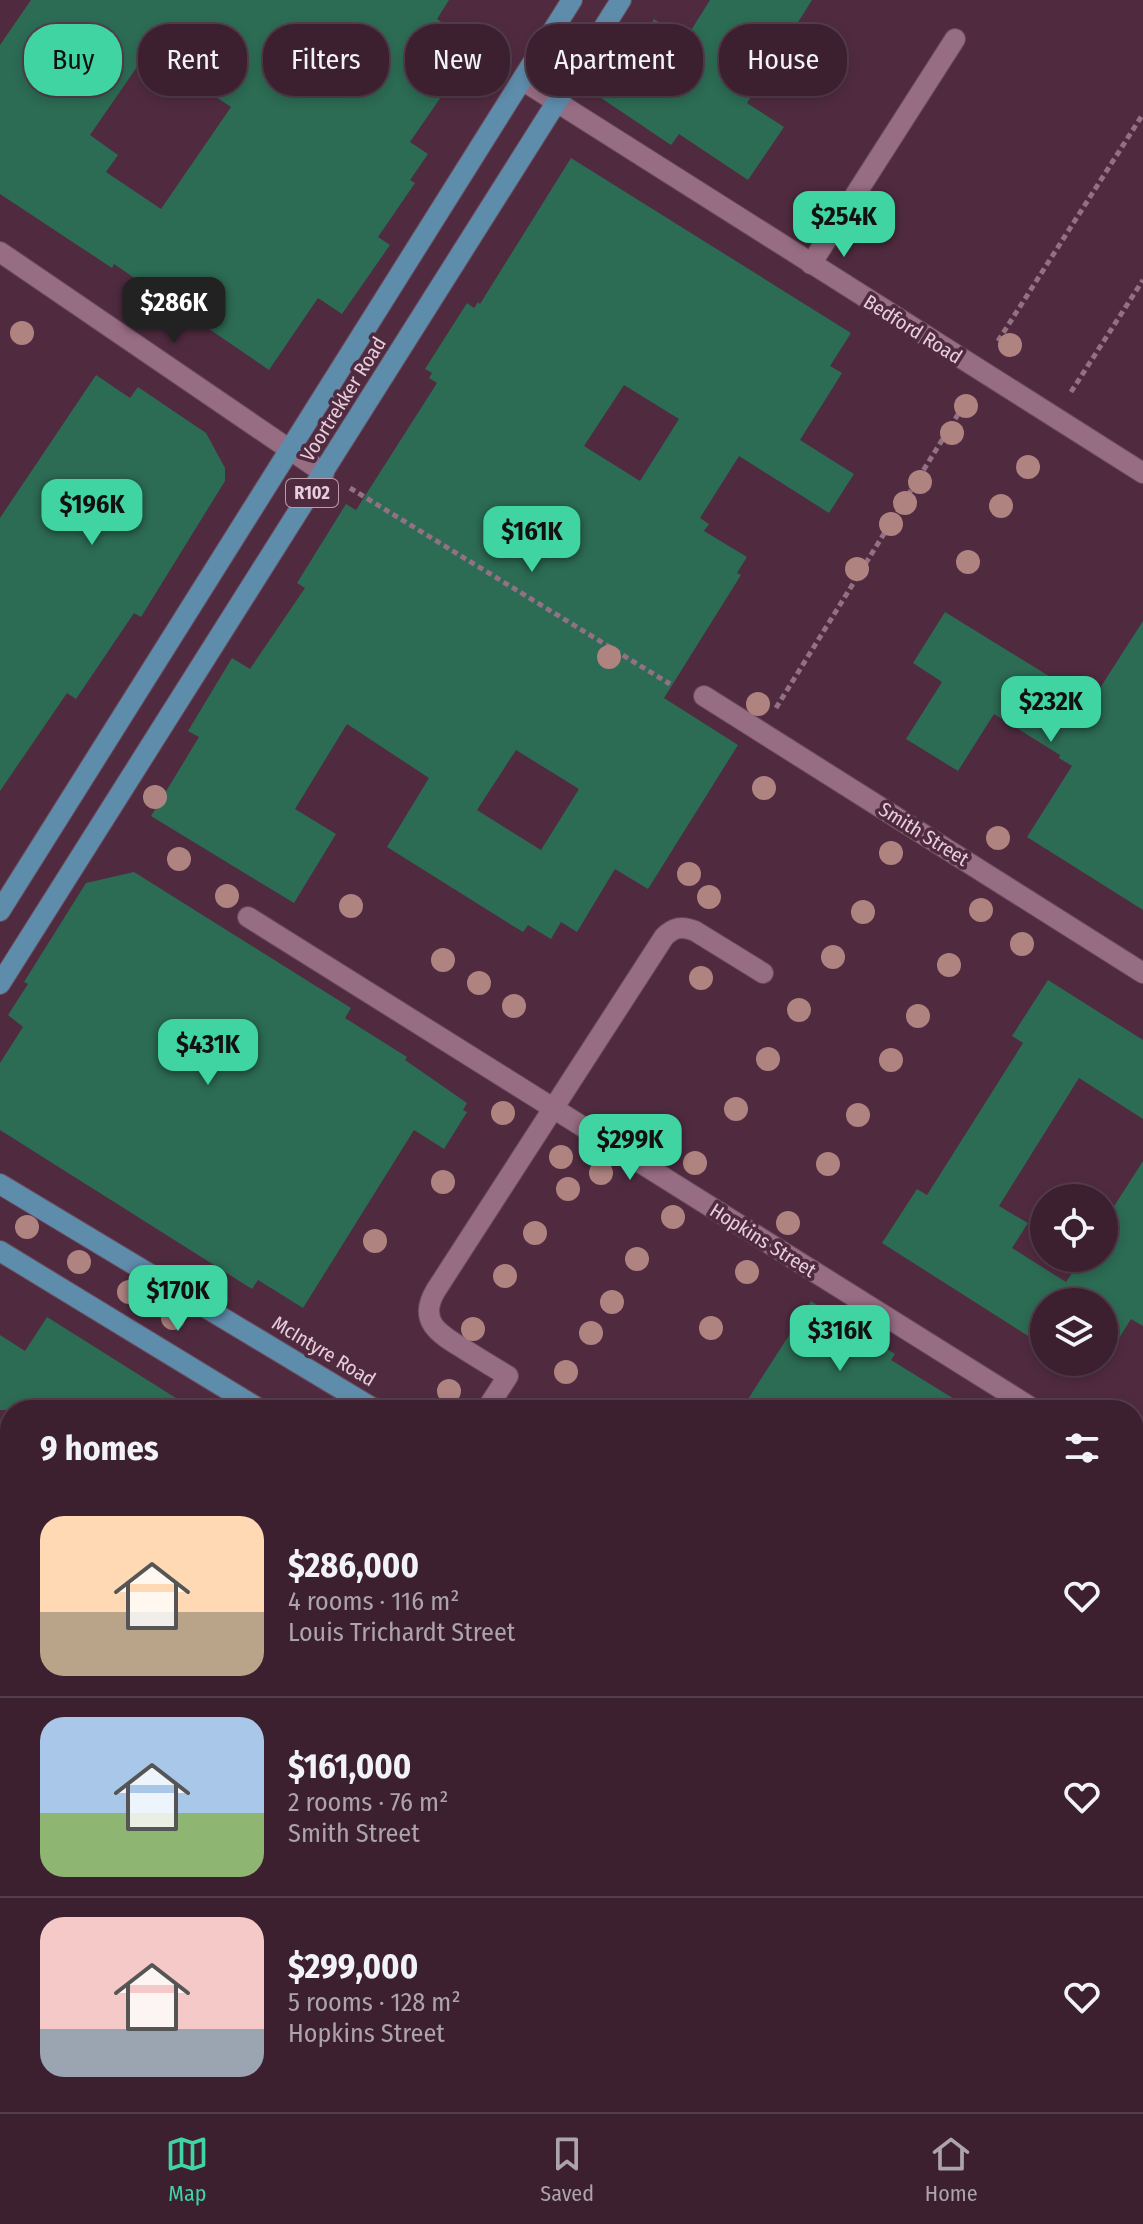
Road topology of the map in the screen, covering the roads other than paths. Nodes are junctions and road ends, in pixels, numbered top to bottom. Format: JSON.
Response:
{"nodes":[{"id":1,"x":572,"y":0,"type":"edge"},
{"id":2,"x":621,"y":0,"type":"edge"},
{"id":3,"x":955,"y":39,"type":"dead end"},
{"id":4,"x":522,"y":80,"type":"junction"},
{"id":5,"x":557,"y":104,"type":"junction"},
{"id":6,"x":0,"y":252,"type":"edge"},
{"id":7,"x":811,"y":264,"type":"junction"},
{"id":8,"x":290,"y":452,"type":"junction"},
{"id":9,"x":324,"y":473,"type":"junction"},
{"id":10,"x":1143,"y":473,"type":"edge"},
{"id":11,"x":704,"y":696,"type":"dead end"},
{"id":12,"x":0,"y":911,"type":"edge"},
{"id":13,"x":248,"y":917,"type":"dead end"},
{"id":14,"x":763,"y":973,"type":"dead end"},
{"id":15,"x":1143,"y":973,"type":"edge"},
{"id":16,"x":0,"y":984,"type":"edge"},
{"id":17,"x":553,"y":1108,"type":"junction"},
{"id":18,"x":0,"y":1184,"type":"edge"},
{"id":19,"x":0,"y":1251,"type":"edge"},
{"id":20,"x":245,"y":1400,"type":"edge"},
{"id":21,"x":359,"y":1400,"type":"edge"},
{"id":22,"x":492,"y":1400,"type":"edge"},
{"id":23,"x":1019,"y":1400,"type":"edge"}],
"edges":[{"from":1,"to":4,"type":"main road","name":"Voortrekker Road","number":"R102"},
{"from":2,"to":5,"type":"main road","name":"Voortrekker Road","number":"R102"},
{"from":3,"to":7,"type":"street"},
{"from":4,"to":5,"type":"street","name":"Bedford Road"},
{"from":4,"to":8,"type":"main road","name":"Voortrekker Road","number":"R102"},
{"from":5,"to":7,"type":"street","name":"Bedford Road"},
{"from":5,"to":9,"type":"main road","name":"Voortrekker Road","number":"R102"},
{"from":6,"to":8,"type":"street"},
{"from":7,"to":10,"type":"street","name":"Bedford Road"},
{"from":8,"to":9,"type":"street"},
{"from":8,"to":12,"type":"main road","name":"Voortrekker Road","number":"R102"},
{"from":9,"to":16,"type":"main road","name":"Voortrekker Road","number":"R102"},
{"from":11,"to":15,"type":"street","name":"Smith Street"},
{"from":13,"to":17,"type":"street","name":"Hopkins Street"},
{"from":14,"to":17,"type":"street"},
{"from":17,"to":22,"type":"street"},
{"from":17,"to":23,"type":"street","name":"Hopkins Street"},
{"from":18,"to":21,"type":"main road","name":"McIntyre Road"},
{"from":19,"to":20,"type":"main road"}]}
